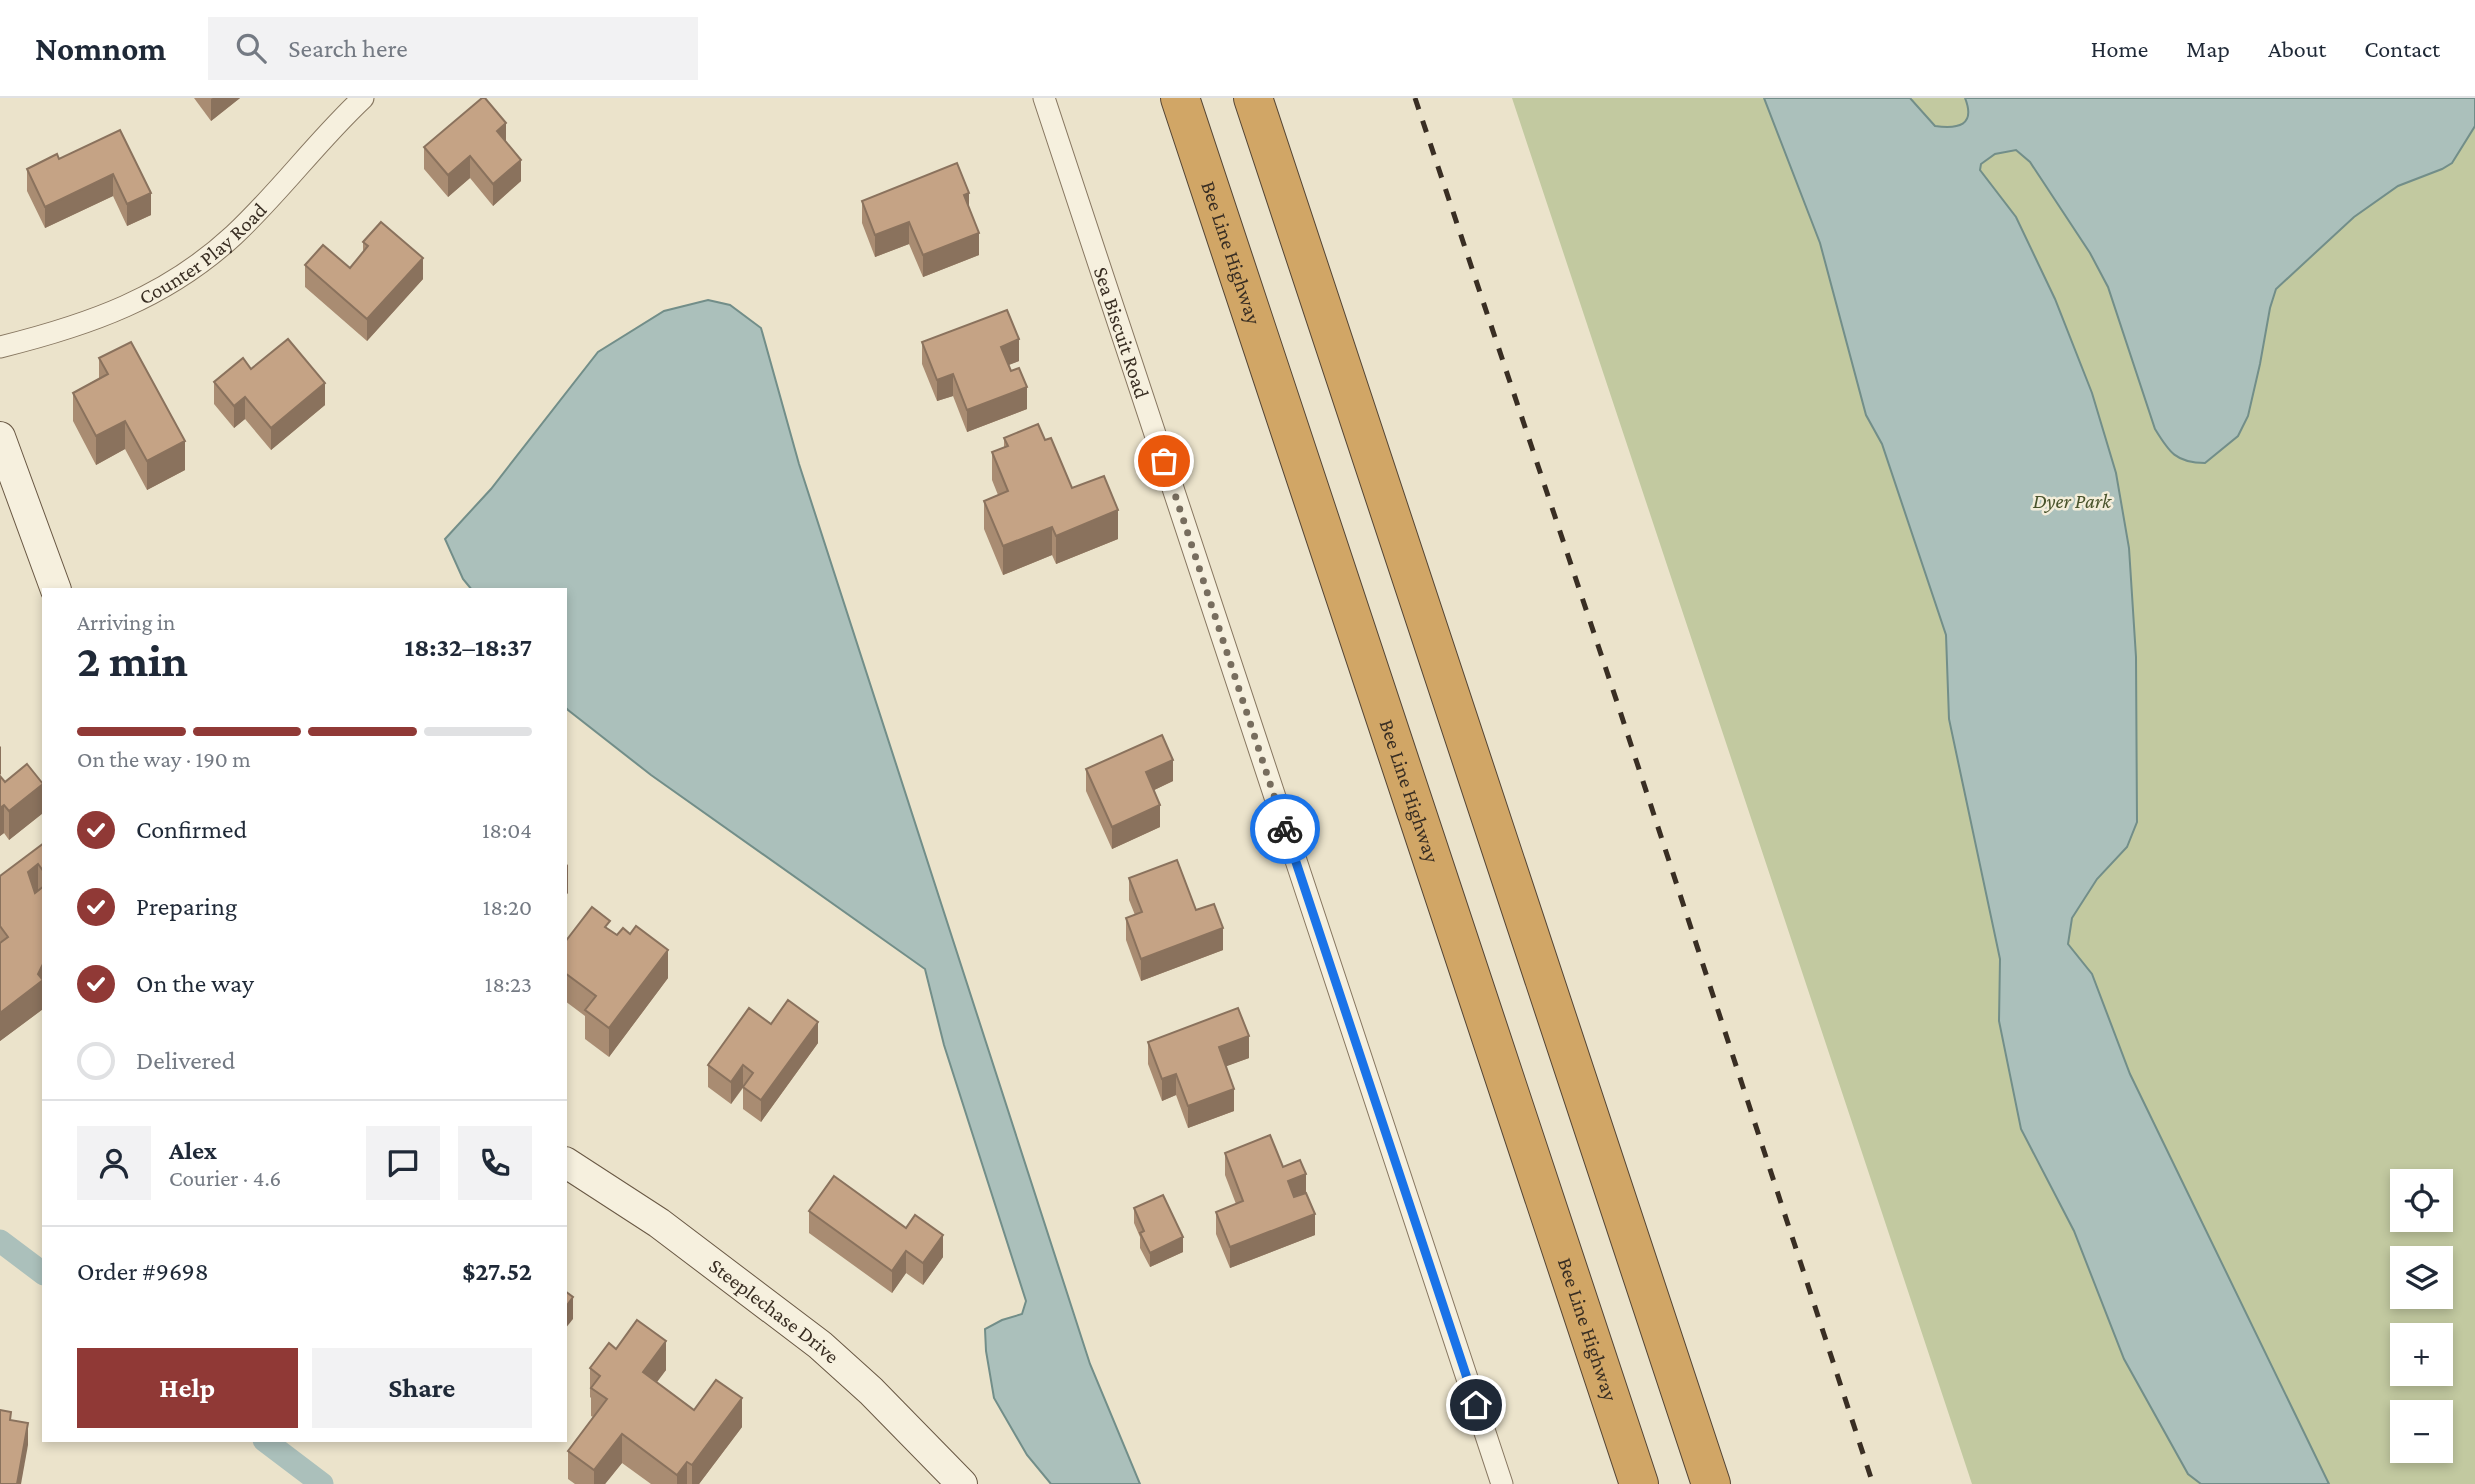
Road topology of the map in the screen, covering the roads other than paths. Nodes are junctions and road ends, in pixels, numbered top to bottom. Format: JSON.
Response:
{"nodes":[{"id":1,"x":363,"y":98,"type":"edge"},
{"id":2,"x":1044,"y":98,"type":"edge"},
{"id":3,"x":1180,"y":98,"type":"edge"},
{"id":4,"x":1253,"y":98,"type":"edge"},
{"id":5,"x":0,"y":347,"type":"edge"},
{"id":6,"x":0,"y":437,"type":"edge"},
{"id":7,"x":55,"y":588,"type":"edge"},
{"id":8,"x":567,"y":1163,"type":"edge"},
{"id":9,"x":962,"y":1484,"type":"edge"},
{"id":10,"x":1502,"y":1484,"type":"edge"},
{"id":11,"x":1639,"y":1484,"type":"edge"},
{"id":12,"x":1711,"y":1484,"type":"edge"}],
"edges":[{"from":1,"to":5,"type":"street","name":"Counter Play Road"},
{"from":2,"to":10,"type":"street","name":"Sea Biscuit Road"},
{"from":3,"to":11,"type":"highway","name":"Bee Line Highway"},
{"from":4,"to":12,"type":"highway"},
{"from":6,"to":7,"type":"street"},
{"from":8,"to":9,"type":"street","name":"Steeplechase Drive"}]}
